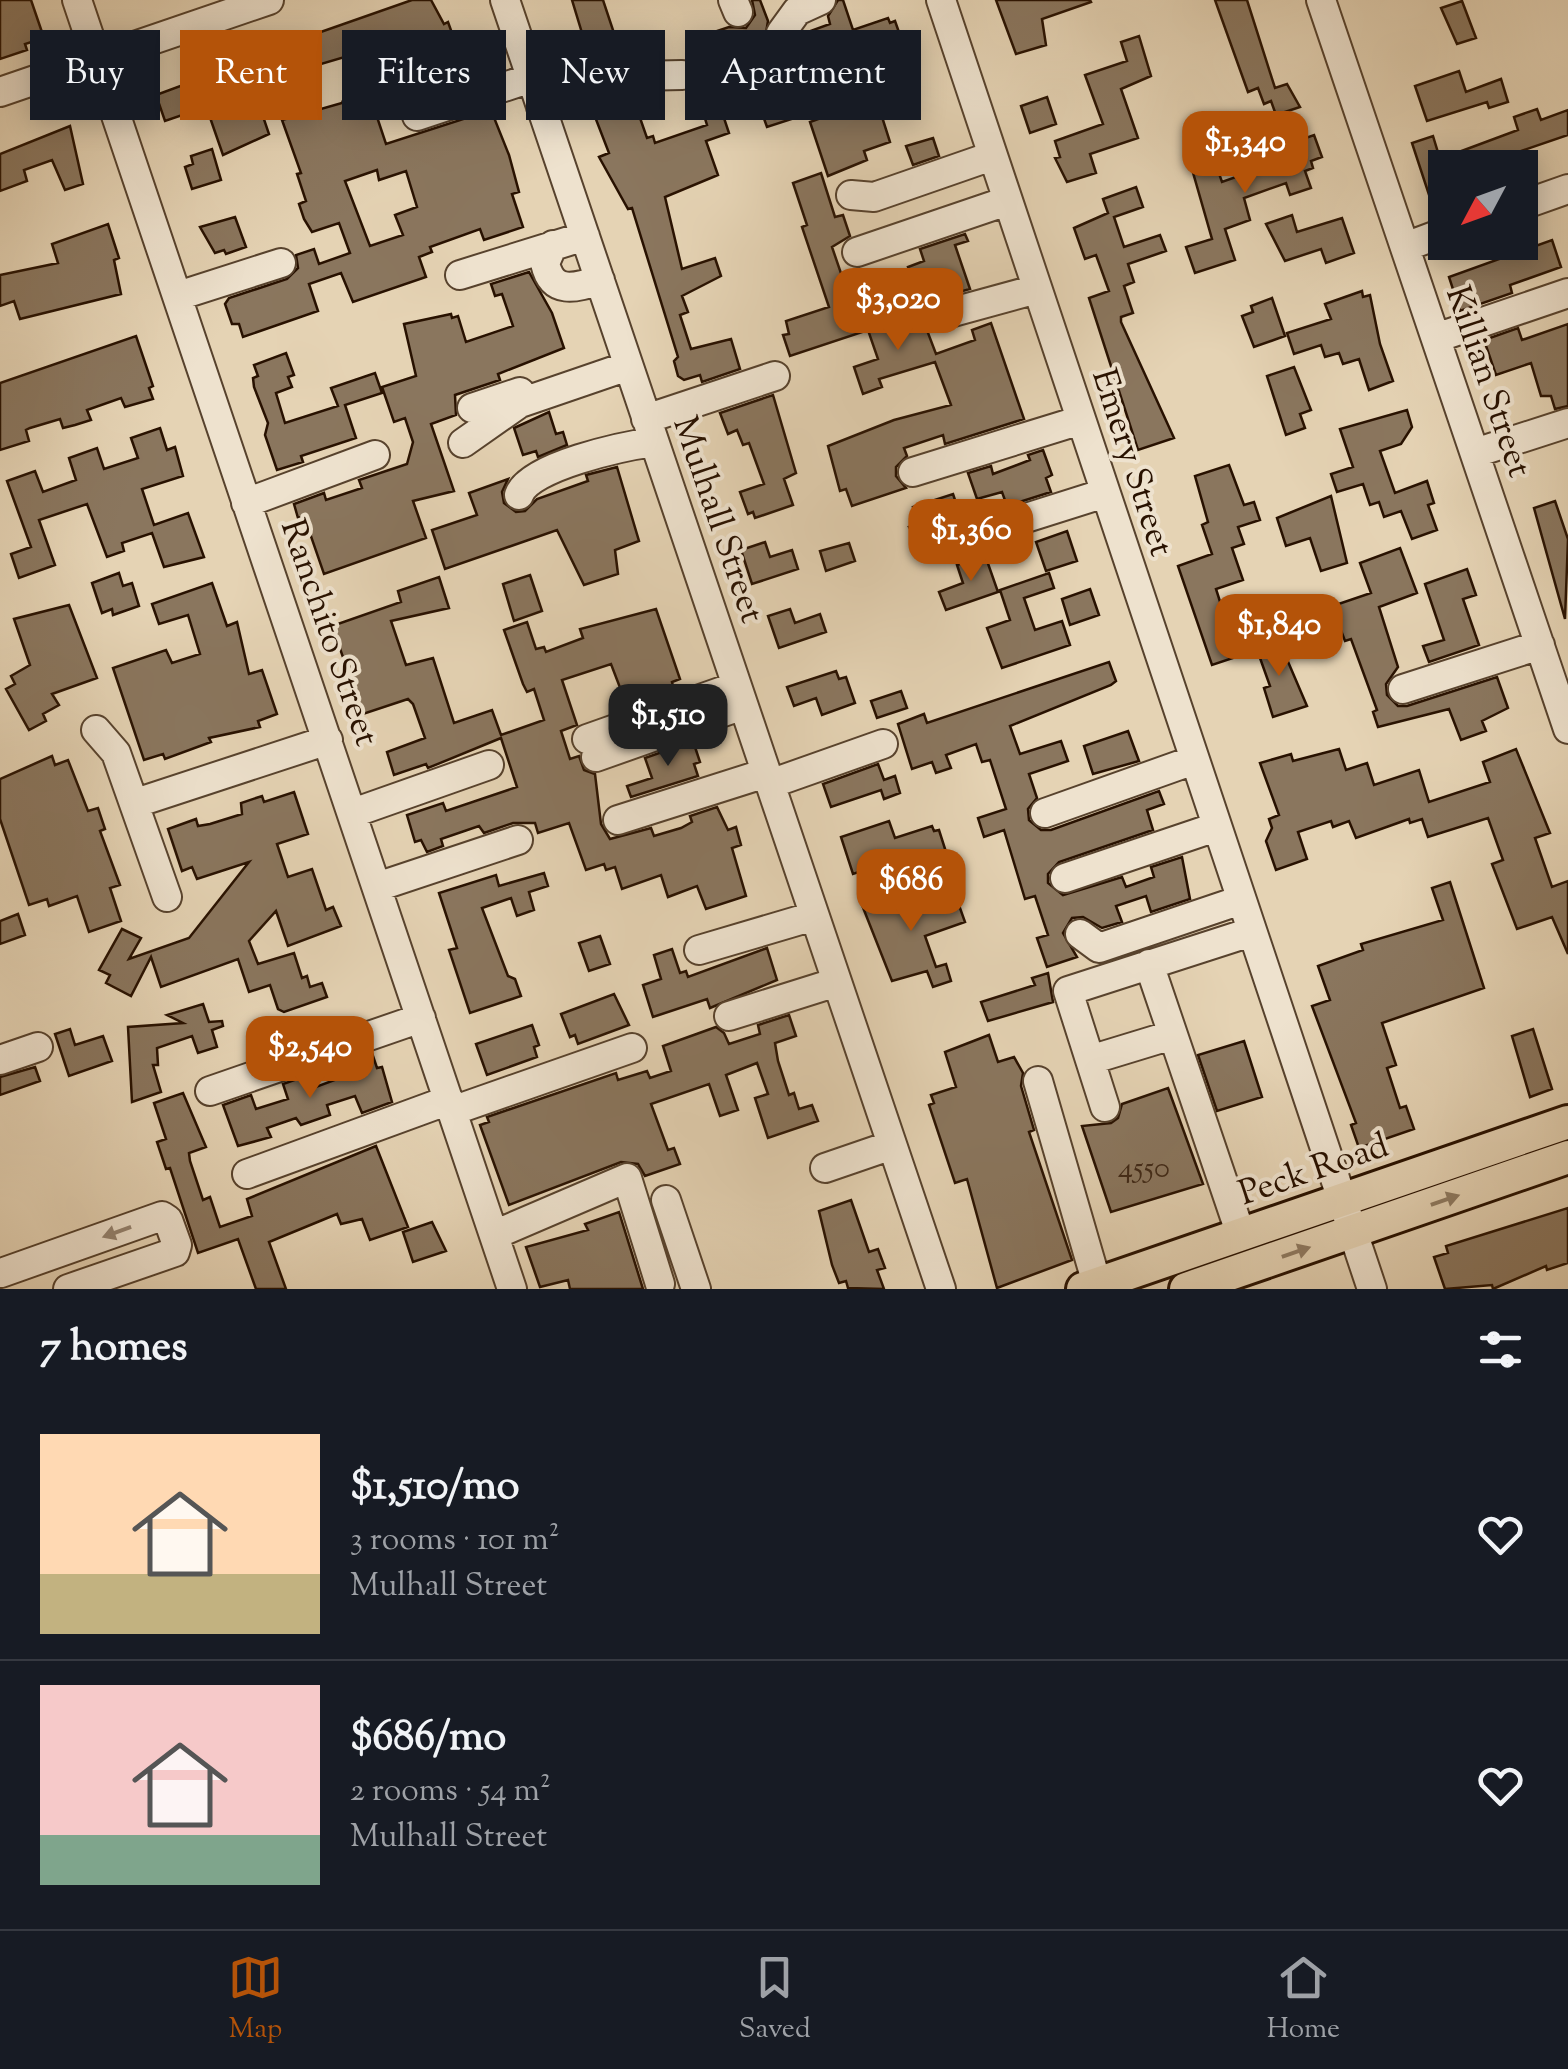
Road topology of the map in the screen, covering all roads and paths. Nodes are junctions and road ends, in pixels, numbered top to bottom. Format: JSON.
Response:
{"nodes":[{"id":1,"x":77,"y":0,"type":"edge"},
{"id":2,"x":269,"y":0,"type":"edge"},
{"id":3,"x":505,"y":0,"type":"edge"},
{"id":4,"x":822,"y":0,"type":"edge"},
{"id":5,"x":940,"y":0,"type":"edge"},
{"id":6,"x":1321,"y":0,"type":"edge"},
{"id":7,"x":88,"y":30,"type":"edge"},
{"id":8,"x":782,"y":30,"type":"edge"},
{"id":9,"x":160,"y":38,"type":"edge"},
{"id":10,"x":526,"y":61,"type":"edge"},
{"id":11,"x":665,"y":75,"type":"edge"},
{"id":12,"x":682,"y":75,"type":"dead end"},
{"id":13,"x":30,"y":82,"type":"edge"},
{"id":14,"x":0,"y":92,"type":"edge"},
{"id":15,"x":119,"y":120,"type":"edge"},
{"id":16,"x":545,"y":120,"type":"edge"},
{"id":17,"x":992,"y":156,"type":"junction"},
{"id":18,"x":1568,"y":189,"type":"edge"},
{"id":19,"x":851,"y":195,"type":"dead end"},
{"id":20,"x":1538,"y":200,"type":"edge"},
{"id":21,"x":1007,"y":201,"type":"junction"},
{"id":22,"x":584,"y":236,"type":"junction"},
{"id":23,"x":1428,"y":238,"type":"edge"},
{"id":24,"x":553,"y":245,"type":"junction"},
{"id":25,"x":1405,"y":247,"type":"junction"},
{"id":26,"x":857,"y":252,"type":"dead end"},
{"id":27,"x":282,"y":263,"type":"dead end"},
{"id":28,"x":460,"y":275,"type":"dead end"},
{"id":29,"x":600,"y":280,"type":"junction"},
{"id":30,"x":1037,"y":289,"type":"junction"},
{"id":31,"x":1568,"y":293,"type":"edge"},
{"id":32,"x":178,"y":296,"type":"junction"},
{"id":33,"x":909,"y":302,"type":"dead end"},
{"id":34,"x":1436,"y":338,"type":"junction"},
{"id":35,"x":627,"y":361,"type":"junction"},
{"id":36,"x":775,"y":376,"type":"dead end"},
{"id":37,"x":472,"y":408,"type":"dead end"},
{"id":38,"x":1081,"y":420,"type":"junction"},
{"id":39,"x":1568,"y":423,"type":"edge"},
{"id":40,"x":650,"y":430,"type":"junction"},
{"id":41,"x":463,"y":442,"type":"dead end"},
{"id":42,"x":1475,"y":453,"type":"junction"},
{"id":43,"x":375,"y":455,"type":"dead end"},
{"id":44,"x":912,"y":472,"type":"dead end"},
{"id":45,"x":1105,"y":493,"type":"junction"},
{"id":46,"x":519,"y":495,"type":"dead end"},
{"id":47,"x":246,"y":502,"type":"junction"},
{"id":48,"x":946,"y":543,"type":"dead end"},
{"id":49,"x":1540,"y":645,"type":"junction"},
{"id":50,"x":1404,"y":689,"type":"dead end"},
{"id":51,"x":740,"y":695,"type":"junction"},
{"id":52,"x":1565,"y":713,"type":"edge"},
{"id":53,"x":96,"y":730,"type":"dead end"},
{"id":54,"x":328,"y":740,"type":"junction"},
{"id":55,"x":883,"y":744,"type":"dead end"},
{"id":56,"x":591,"y":748,"type":"dead end"},
{"id":57,"x":1194,"y":760,"type":"junction"},
{"id":58,"x":489,"y":765,"type":"dead end"},
{"id":59,"x":768,"y":778,"type":"junction"},
{"id":60,"x":136,"y":803,"type":"junction"},
{"id":61,"x":352,"y":812,"type":"junction"},
{"id":62,"x":1046,"y":813,"type":"dead end"},
{"id":63,"x":618,"y":820,"type":"dead end"},
{"id":64,"x":1216,"y":827,"type":"junction"},
{"id":65,"x":518,"y":840,"type":"dead end"},
{"id":66,"x":1065,"y":878,"type":"dead end"},
{"id":67,"x":378,"y":887,"type":"junction"},
{"id":68,"x":166,"y":898,"type":"dead end"},
{"id":69,"x":1241,"y":900,"type":"junction"},
{"id":70,"x":814,"y":916,"type":"junction"},
{"id":71,"x":1251,"y":932,"type":"junction"},
{"id":72,"x":1080,"y":934,"type":"dead end"},
{"id":73,"x":699,"y":950,"type":"dead end"},
{"id":74,"x":1149,"y":964,"type":"junction"},
{"id":75,"x":836,"y":982,"type":"junction"},
{"id":76,"x":729,"y":1016,"type":"dead end"},
{"id":77,"x":422,"y":1018,"type":"junction"},
{"id":78,"x":1172,"y":1035,"type":"junction"},
{"id":79,"x":38,"y":1047,"type":"dead end"},
{"id":80,"x":632,"y":1048,"type":"dead end"},
{"id":81,"x":0,"y":1060,"type":"edge"},
{"id":82,"x":1090,"y":1060,"type":"junction"},
{"id":83,"x":1038,"y":1081,"type":"dead end"},
{"id":84,"x":210,"y":1091,"type":"dead end"},
{"id":85,"x":450,"y":1105,"type":"junction"},
{"id":86,"x":1105,"y":1107,"type":"dead end"},
{"id":87,"x":1568,"y":1122,"type":"edge"},
{"id":88,"x":892,"y":1145,"type":"junction"},
{"id":89,"x":1568,"y":1158,"type":"edge"},
{"id":90,"x":826,"y":1168,"type":"dead end"},
{"id":91,"x":247,"y":1174,"type":"dead end"},
{"id":92,"x":666,"y":1200,"type":"dead end"},
{"id":93,"x":1342,"y":1201,"type":"junction"},
{"id":94,"x":1353,"y":1232,"type":"junction"},
{"id":95,"x":494,"y":1235,"type":"junction"},
{"id":96,"x":1241,"y":1236,"type":"junction"},
{"id":97,"x":3,"y":1278,"type":"edge"},
{"id":98,"x":660,"y":1284,"type":"dead end"},
{"id":99,"x":1090,"y":1287,"type":"edge"},
{"id":100,"x":68,"y":1289,"type":"edge"},
{"id":101,"x":512,"y":1289,"type":"edge"},
{"id":102,"x":696,"y":1289,"type":"edge"},
{"id":103,"x":941,"y":1289,"type":"edge"},
{"id":104,"x":1186,"y":1289,"type":"edge"},
{"id":105,"x":1372,"y":1289,"type":"edge"}],
"edges":[{"from":1,"to":7,"type":"street","name":"Ranchito Street"},
{"from":2,"to":9,"type":"street"},
{"from":3,"to":10,"type":"street","name":"Mulhall Street"},
{"from":4,"to":8,"type":"street"},
{"from":5,"to":17,"type":"street","name":"Emery Street"},
{"from":6,"to":25,"type":"street","name":"Killian Street"},
{"from":11,"to":12,"type":"street"},
{"from":13,"to":14,"type":"street"},
{"from":15,"to":32,"type":"street","name":"Ranchito Street"},
{"from":16,"to":22,"type":"street","name":"Mulhall Street"},
{"from":17,"to":19,"type":"street"},
{"from":17,"to":21,"type":"street","name":"Emery Street"},
{"from":18,"to":20,"type":"street"},
{"from":21,"to":26,"type":"street"},
{"from":21,"to":30,"type":"street","name":"Emery Street"},
{"from":22,"to":24,"type":"street"},
{"from":22,"to":29,"type":"street","name":"Mulhall Street"},
{"from":23,"to":25,"type":"street"},
{"from":24,"to":28,"type":"street"},
{"from":24,"to":29,"type":"street"},
{"from":25,"to":34,"type":"street","name":"Killian Street"},
{"from":27,"to":32,"type":"street"},
{"from":29,"to":35,"type":"street","name":"Mulhall Street"},
{"from":30,"to":33,"type":"street"},
{"from":30,"to":38,"type":"street","name":"Emery Street"},
{"from":31,"to":34,"type":"street"},
{"from":32,"to":47,"type":"street","name":"Ranchito Street"},
{"from":34,"to":42,"type":"street","name":"Killian Street"},
{"from":35,"to":37,"type":"street"},
{"from":35,"to":40,"type":"street","name":"Mulhall Street"},
{"from":35,"to":41,"type":"street"},
{"from":36,"to":40,"type":"street"},
{"from":38,"to":44,"type":"street"},
{"from":38,"to":45,"type":"street","name":"Emery Street"},
{"from":39,"to":42,"type":"street"},
{"from":40,"to":46,"type":"street"},
{"from":40,"to":51,"type":"street","name":"Mulhall Street"},
{"from":42,"to":49,"type":"street","name":"Killian Street"},
{"from":43,"to":47,"type":"street"},
{"from":45,"to":48,"type":"street"},
{"from":45,"to":57,"type":"street","name":"Emery Street"},
{"from":47,"to":54,"type":"street","name":"Ranchito Street"},
{"from":49,"to":50,"type":"street"},
{"from":49,"to":52,"type":"street","name":"Killian Street"},
{"from":51,"to":56,"type":"street"},
{"from":51,"to":59,"type":"street","name":"Mulhall Street"},
{"from":53,"to":60,"type":"street"},
{"from":54,"to":60,"type":"street"},
{"from":54,"to":61,"type":"street","name":"Ranchito Street"},
{"from":55,"to":59,"type":"street"},
{"from":57,"to":62,"type":"street"},
{"from":57,"to":64,"type":"street","name":"Emery Street"},
{"from":58,"to":61,"type":"street"},
{"from":59,"to":63,"type":"street"},
{"from":59,"to":70,"type":"street","name":"Mulhall Street"},
{"from":60,"to":68,"type":"street"},
{"from":61,"to":67,"type":"street","name":"Ranchito Street"},
{"from":64,"to":66,"type":"street"},
{"from":64,"to":69,"type":"street","name":"Emery Street"},
{"from":65,"to":67,"type":"street"},
{"from":67,"to":77,"type":"street","name":"Ranchito Street"},
{"from":69,"to":71,"type":"street","name":"Emery Street"},
{"from":69,"to":72,"type":"street"},
{"from":70,"to":73,"type":"street"},
{"from":70,"to":75,"type":"street","name":"Mulhall Street"},
{"from":71,"to":74,"type":"street"},
{"from":71,"to":93,"type":"street","name":"Emery Street"},
{"from":74,"to":78,"type":"street"},
{"from":74,"to":82,"type":"street"},
{"from":75,"to":76,"type":"street"},
{"from":75,"to":88,"type":"street","name":"Mulhall Street"},
{"from":77,"to":84,"type":"street"},
{"from":77,"to":85,"type":"street","name":"Ranchito Street"},
{"from":78,"to":82,"type":"street"},
{"from":78,"to":96,"type":"street"},
{"from":79,"to":81,"type":"street"},
{"from":80,"to":85,"type":"street"},
{"from":82,"to":86,"type":"street"},
{"from":83,"to":99,"type":"street"},
{"from":85,"to":91,"type":"street"},
{"from":85,"to":95,"type":"street","name":"Ranchito Street"},
{"from":87,"to":93,"type":"main road","name":"Peck Road"},
{"from":88,"to":90,"type":"street"},
{"from":88,"to":103,"type":"street","name":"Mulhall Street"},
{"from":94,"to":89,"type":"main road","name":"Peck Road","one_way":true},
{"from":92,"to":102,"type":"street"},
{"from":93,"to":94,"type":"street","name":"Emery Street"},
{"from":93,"to":96,"type":"main road","name":"Peck Road"},
{"from":104,"to":94,"type":"main road","name":"Peck Road","one_way":true},
{"from":94,"to":105,"type":"street","name":"Emery Street"},
{"from":95,"to":98,"type":"street"},
{"from":95,"to":101,"type":"street","name":"Ranchito Street"},
{"from":96,"to":99,"type":"main road","name":"Peck Road"},
{"from":100,"to":97,"type":"street","one_way":true}]}
